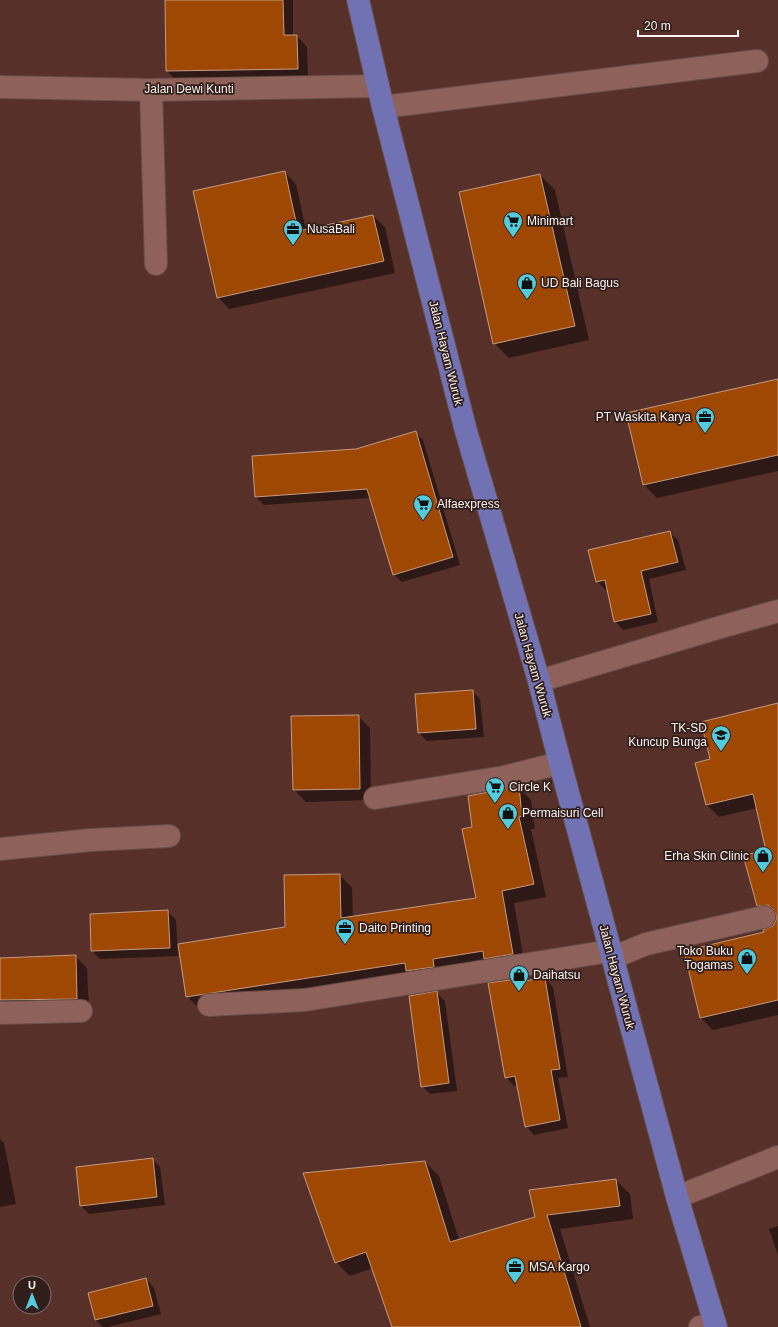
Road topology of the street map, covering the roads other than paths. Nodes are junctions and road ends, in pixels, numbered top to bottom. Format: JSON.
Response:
{"nodes":[{"id":1,"x":358,"y":0,"type":"edge"},
{"id":2,"x":757,"y":61,"type":"dead end"},
{"id":3,"x":0,"y":87,"type":"edge"},
{"id":4,"x":152,"y":90,"type":"junction"},
{"id":5,"x":380,"y":96,"type":"junction"},
{"id":6,"x":156,"y":264,"type":"dead end"},
{"id":7,"x":778,"y":611,"type":"edge"},
{"id":8,"x":539,"y":681,"type":"junction"},
{"id":9,"x":560,"y":763,"type":"junction"},
{"id":10,"x":375,"y":798,"type":"dead end"},
{"id":11,"x":169,"y":836,"type":"dead end"},
{"id":12,"x":0,"y":849,"type":"edge"},
{"id":13,"x":764,"y":917,"type":"dead end"},
{"id":14,"x":611,"y":954,"type":"junction"},
{"id":15,"x":209,"y":1005,"type":"dead end"},
{"id":16,"x":81,"y":1011,"type":"dead end"},
{"id":17,"x":0,"y":1013,"type":"edge"},
{"id":18,"x":778,"y":1157,"type":"edge"},
{"id":19,"x":677,"y":1197,"type":"junction"},
{"id":20,"x":710,"y":1326,"type":"edge"}],
"edges":[{"from":1,"to":5,"type":"main road","name":"Jalan Hayam Wuruk"},
{"from":2,"to":5,"type":"street","name":"Jalan Dewi Kunti"},
{"from":3,"to":4,"type":"street","name":"Jalan Dewi Kunti"},
{"from":4,"to":5,"type":"street","name":"Jalan Dewi Kunti"},
{"from":4,"to":6,"type":"street"},
{"from":5,"to":8,"type":"main road","name":"Jalan Hayam Wuruk"},
{"from":7,"to":8,"type":"street"},
{"from":8,"to":9,"type":"main road","name":"Jalan Hayam Wuruk"},
{"from":9,"to":10,"type":"street"},
{"from":9,"to":14,"type":"main road","name":"Jalan Hayam Wuruk"},
{"from":11,"to":12,"type":"street"},
{"from":13,"to":14,"type":"street"},
{"from":14,"to":15,"type":"street"},
{"from":14,"to":19,"type":"main road","name":"Jalan Hayam Wuruk"},
{"from":16,"to":17,"type":"street"},
{"from":18,"to":19,"type":"street"},
{"from":19,"to":20,"type":"main road","name":"Jalan Hayam Wuruk"}]}
